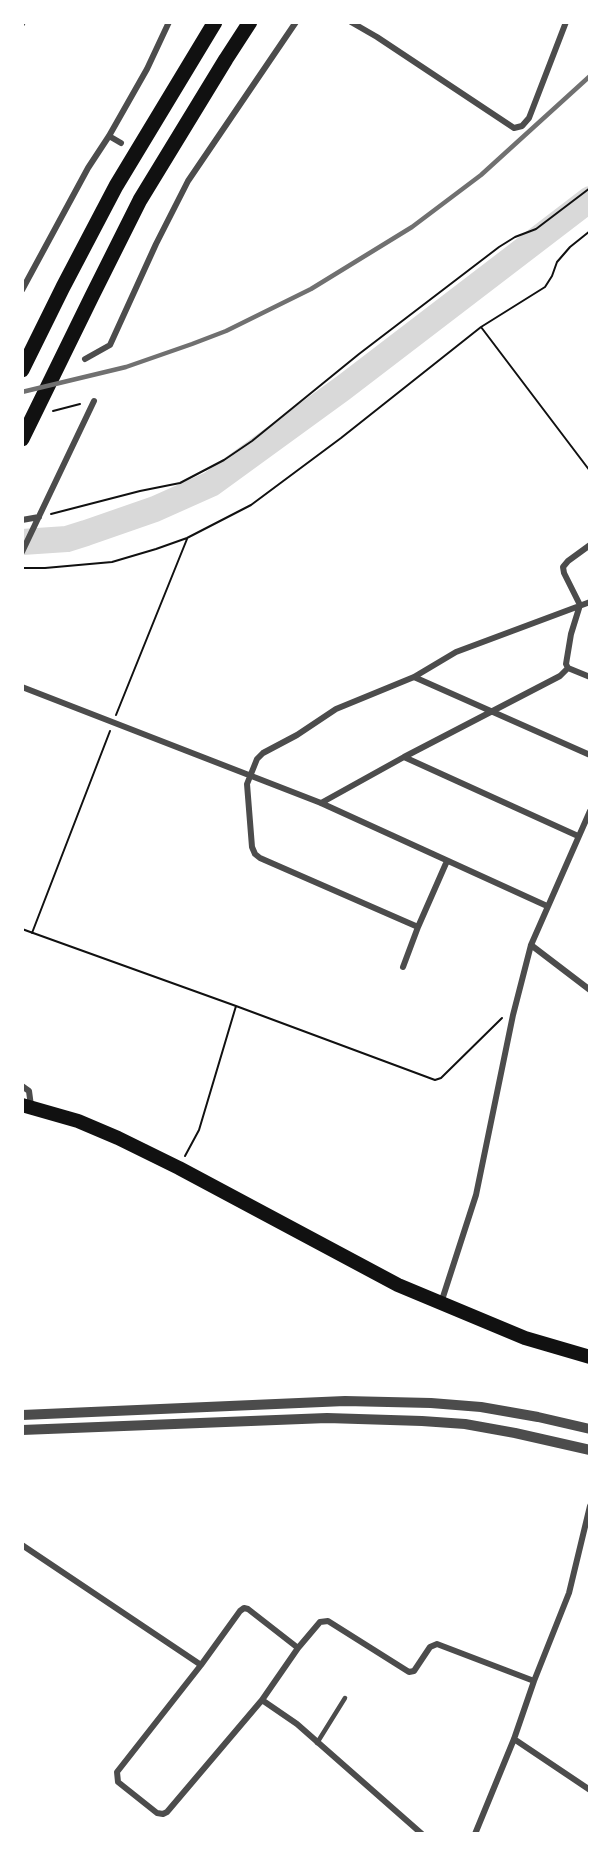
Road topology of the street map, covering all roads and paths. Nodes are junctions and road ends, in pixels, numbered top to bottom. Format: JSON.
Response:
{"nodes":[{"id":1,"x":169,"y":22,"type":"edge"},
{"id":2,"x":215,"y":22,"type":"edge"},
{"id":3,"x":250,"y":22,"type":"edge"},
{"id":4,"x":296,"y":22,"type":"edge"},
{"id":5,"x":351,"y":22,"type":"edge"},
{"id":6,"x":566,"y":22,"type":"edge"},
{"id":7,"x":109,"y":136,"type":"junction"},
{"id":8,"x":120,"y":143,"type":"dead end"},
{"id":9,"x":590,"y":188,"type":"edge"},
{"id":10,"x":590,"y":231,"type":"edge"},
{"id":11,"x":22,"y":290,"type":"edge"},
{"id":12,"x":481,"y":327,"type":"junction"},
{"id":13,"x":85,"y":359,"type":"dead end"},
{"id":14,"x":22,"y":370,"type":"edge"},
{"id":15,"x":94,"y":401,"type":"joint"},
{"id":16,"x":48,"y":412,"type":"dead end"},
{"id":17,"x":24,"y":435,"type":"edge"},
{"id":18,"x":590,"y":471,"type":"edge"},
{"id":19,"x":39,"y":517,"type":"junction"},
{"id":20,"x":22,"y":520,"type":"edge"},
{"id":21,"x":187,"y":538,"type":"junction"},
{"id":22,"x":590,"y":545,"type":"edge"},
{"id":23,"x":22,"y":552,"type":"edge"},
{"id":24,"x":22,"y":568,"type":"edge"},
{"id":25,"x":590,"y":602,"type":"edge"},
{"id":26,"x":580,"y":605,"type":"junction"},
{"id":27,"x":568,"y":668,"type":"junction"},
{"id":28,"x":414,"y":677,"type":"junction"},
{"id":29,"x":590,"y":677,"type":"edge"},
{"id":30,"x":22,"y":687,"type":"edge"},
{"id":31,"x":493,"y":711,"type":"junction"},
{"id":32,"x":114,"y":722,"type":"junction"},
{"id":33,"x":590,"y":755,"type":"edge"},
{"id":34,"x":404,"y":757,"type":"junction"},
{"id":35,"x":251,"y":774,"type":"junction"},
{"id":36,"x":321,"y":803,"type":"junction"},
{"id":37,"x":590,"y":811,"type":"edge"},
{"id":38,"x":578,"y":836,"type":"junction"},
{"id":39,"x":447,"y":861,"type":"junction"},
{"id":40,"x":547,"y":906,"type":"junction"},
{"id":41,"x":418,"y":927,"type":"junction"},
{"id":42,"x":22,"y":929,"type":"edge"},
{"id":43,"x":32,"y":933,"type":"junction"},
{"id":44,"x":531,"y":945,"type":"junction"},
{"id":45,"x":403,"y":967,"type":"dead end"},
{"id":46,"x":590,"y":990,"type":"edge"},
{"id":47,"x":236,"y":1006,"type":"junction"},
{"id":48,"x":513,"y":1015,"type":"junction"},
{"id":49,"x":22,"y":1086,"type":"edge"},
{"id":50,"x":27,"y":1106,"type":"edge"},
{"id":51,"x":179,"y":1168,"type":"junction"},
{"id":52,"x":441,"y":1304,"type":"junction"},
{"id":53,"x":590,"y":1357,"type":"edge"},
{"id":54,"x":22,"y":1415,"type":"edge"},
{"id":55,"x":590,"y":1429,"type":"edge"},
{"id":56,"x":22,"y":1430,"type":"edge"},
{"id":57,"x":590,"y":1450,"type":"edge"},
{"id":58,"x":590,"y":1506,"type":"edge"},
{"id":59,"x":22,"y":1545,"type":"edge"},
{"id":60,"x":581,"y":1545,"type":"junction"},
{"id":61,"x":590,"y":1550,"type":"edge"},
{"id":62,"x":298,"y":1648,"type":"junction"},
{"id":63,"x":201,"y":1665,"type":"junction"},
{"id":64,"x":534,"y":1682,"type":"junction"},
{"id":65,"x":345,"y":1698,"type":"dead end"},
{"id":66,"x":262,"y":1700,"type":"junction"},
{"id":67,"x":514,"y":1739,"type":"junction"},
{"id":68,"x":317,"y":1743,"type":"junction"},
{"id":69,"x":590,"y":1790,"type":"edge"},
{"id":70,"x":422,"y":1833,"type":"edge"},
{"id":71,"x":475,"y":1833,"type":"edge"}],
"edges":[{"from":1,"to":7,"type":"street"},
{"from":2,"to":14,"type":"highway"},
{"from":3,"to":17,"type":"highway"},
{"from":4,"to":13,"type":"street"},
{"from":5,"to":6,"type":"street"},
{"from":7,"to":8,"type":"street"},
{"from":7,"to":11,"type":"street"},
{"from":9,"to":19,"type":"path"},
{"from":10,"to":12,"type":"path"},
{"from":12,"to":18,"type":"path"},
{"from":12,"to":21,"type":"path"},
{"from":15,"to":16,"type":"path"},
{"from":15,"to":19,"type":"street"},
{"from":19,"to":20,"type":"street"},
{"from":19,"to":23,"type":"street"},
{"from":21,"to":24,"type":"path"},
{"from":21,"to":32,"type":"path"},
{"from":22,"to":26,"type":"street"},
{"from":25,"to":26,"type":"street"},
{"from":26,"to":27,"type":"street"},
{"from":26,"to":28,"type":"street"},
{"from":27,"to":29,"type":"street"},
{"from":27,"to":31,"type":"street"},
{"from":28,"to":31,"type":"street"},
{"from":28,"to":35,"type":"street"},
{"from":30,"to":32,"type":"street"},
{"from":31,"to":33,"type":"street"},
{"from":31,"to":34,"type":"street"},
{"from":32,"to":35,"type":"street"},
{"from":32,"to":43,"type":"path"},
{"from":34,"to":36,"type":"street"},
{"from":34,"to":38,"type":"street"},
{"from":35,"to":36,"type":"street"},
{"from":35,"to":41,"type":"street"},
{"from":36,"to":39,"type":"street"},
{"from":37,"to":38,"type":"street"},
{"from":38,"to":40,"type":"street"},
{"from":39,"to":40,"type":"street"},
{"from":39,"to":41,"type":"street"},
{"from":40,"to":44,"type":"street"},
{"from":41,"to":45,"type":"street"},
{"from":42,"to":43,"type":"path"},
{"from":43,"to":47,"type":"path"},
{"from":44,"to":46,"type":"street"},
{"from":44,"to":48,"type":"street"},
{"from":47,"to":48,"type":"path"},
{"from":47,"to":51,"type":"path"},
{"from":48,"to":52,"type":"street"},
{"from":49,"to":50,"type":"street"},
{"from":50,"to":51,"type":"highway"},
{"from":51,"to":52,"type":"highway"},
{"from":52,"to":53,"type":"highway"},
{"from":54,"to":55,"type":"street"},
{"from":56,"to":57,"type":"street"},
{"from":58,"to":60,"type":"street"},
{"from":59,"to":63,"type":"street"},
{"from":60,"to":61,"type":"street"},
{"from":60,"to":64,"type":"street"},
{"from":62,"to":63,"type":"street"},
{"from":62,"to":64,"type":"street"},
{"from":62,"to":66,"type":"street"},
{"from":63,"to":66,"type":"street"},
{"from":64,"to":67,"type":"street"},
{"from":65,"to":68,"type":"lane"},
{"from":66,"to":68,"type":"street"},
{"from":67,"to":69,"type":"street"},
{"from":67,"to":71,"type":"street"},
{"from":68,"to":70,"type":"street"}]}
